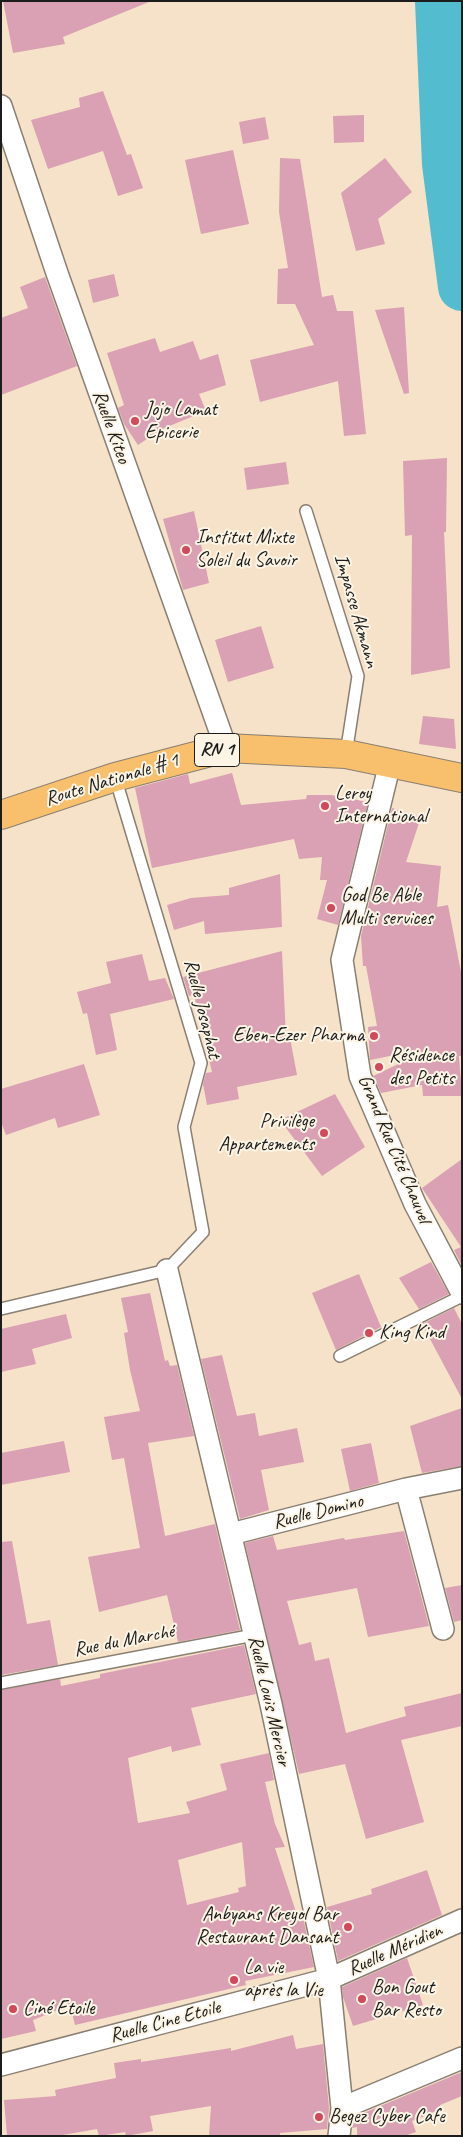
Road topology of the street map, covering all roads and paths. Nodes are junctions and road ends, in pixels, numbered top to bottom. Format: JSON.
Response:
{"nodes":[{"id":1,"x":1,"y":106,"type":"edge"},
{"id":2,"x":306,"y":511,"type":"dead end"},
{"id":3,"x":226,"y":748,"type":"junction"},
{"id":4,"x":346,"y":754,"type":"junction"},
{"id":5,"x":390,"y":763,"type":"junction"},
{"id":6,"x":451,"y":776,"type":"edge"},
{"id":7,"x":115,"y":777,"type":"junction"},
{"id":8,"x":1,"y":815,"type":"edge"},
{"id":9,"x":167,"y":1270,"type":"junction"},
{"id":10,"x":462,"y":1294,"type":"edge"},
{"id":11,"x":1,"y":1309,"type":"edge"},
{"id":12,"x":340,"y":1356,"type":"dead end"},
{"id":13,"x":462,"y":1478,"type":"edge"},
{"id":14,"x":406,"y":1489,"type":"junction"},
{"id":15,"x":230,"y":1534,"type":"junction"},
{"id":16,"x":443,"y":1629,"type":"dead end"},
{"id":17,"x":254,"y":1635,"type":"junction"},
{"id":18,"x":1,"y":1683,"type":"edge"},
{"id":19,"x":462,"y":1920,"type":"edge"},
{"id":20,"x":329,"y":1979,"type":"junction"},
{"id":21,"x":462,"y":2058,"type":"edge"},
{"id":22,"x":1,"y":2065,"type":"edge"},
{"id":23,"x":342,"y":2108,"type":"junction"},
{"id":24,"x":339,"y":2136,"type":"edge"}],
"edges":[{"from":1,"to":3,"type":"street","name":"Ruelle Kiteo"},
{"from":2,"to":4,"type":"lane","name":"Impasse Akmann"},
{"from":3,"to":4,"type":"main road","name":"Route Nationale # 1","number":"RN 1"},
{"from":3,"to":7,"type":"main road","name":"Route Nationale # 1","number":"RN 1"},
{"from":4,"to":5,"type":"main road","name":"Route Nationale # 1","number":"RN 1"},
{"from":5,"to":6,"type":"main road","name":"Route Nationale # 1","number":"RN 1"},
{"from":5,"to":10,"type":"street","name":"Grand Rue Cité Chauvel"},
{"from":7,"to":8,"type":"main road","name":"Route Nationale # 1","number":"RN 1"},
{"from":7,"to":9,"type":"lane","name":"Ruelle Josaphat"},
{"from":9,"to":11,"type":"lane"},
{"from":9,"to":15,"type":"street","name":"Ruelle Louis Mercier"},
{"from":10,"to":12,"type":"lane"},
{"from":13,"to":14,"type":"street","name":"Ruelle Domino"},
{"from":14,"to":15,"type":"street","name":"Ruelle Domino"},
{"from":14,"to":16,"type":"street"},
{"from":15,"to":17,"type":"street","name":"Ruelle Louis Mercier"},
{"from":17,"to":18,"type":"lane","name":"Rue du Marché"},
{"from":17,"to":20,"type":"street","name":"Ruelle Louis Mercier"},
{"from":19,"to":20,"type":"street","name":"Ruelle Méridien"},
{"from":20,"to":22,"type":"street","name":"Ruelle Cine Etoile"},
{"from":20,"to":23,"type":"street","name":"Ruelle Louis Mercier"},
{"from":21,"to":23,"type":"street"},
{"from":23,"to":24,"type":"street","name":"Ruelle Louis Mercier"}]}
